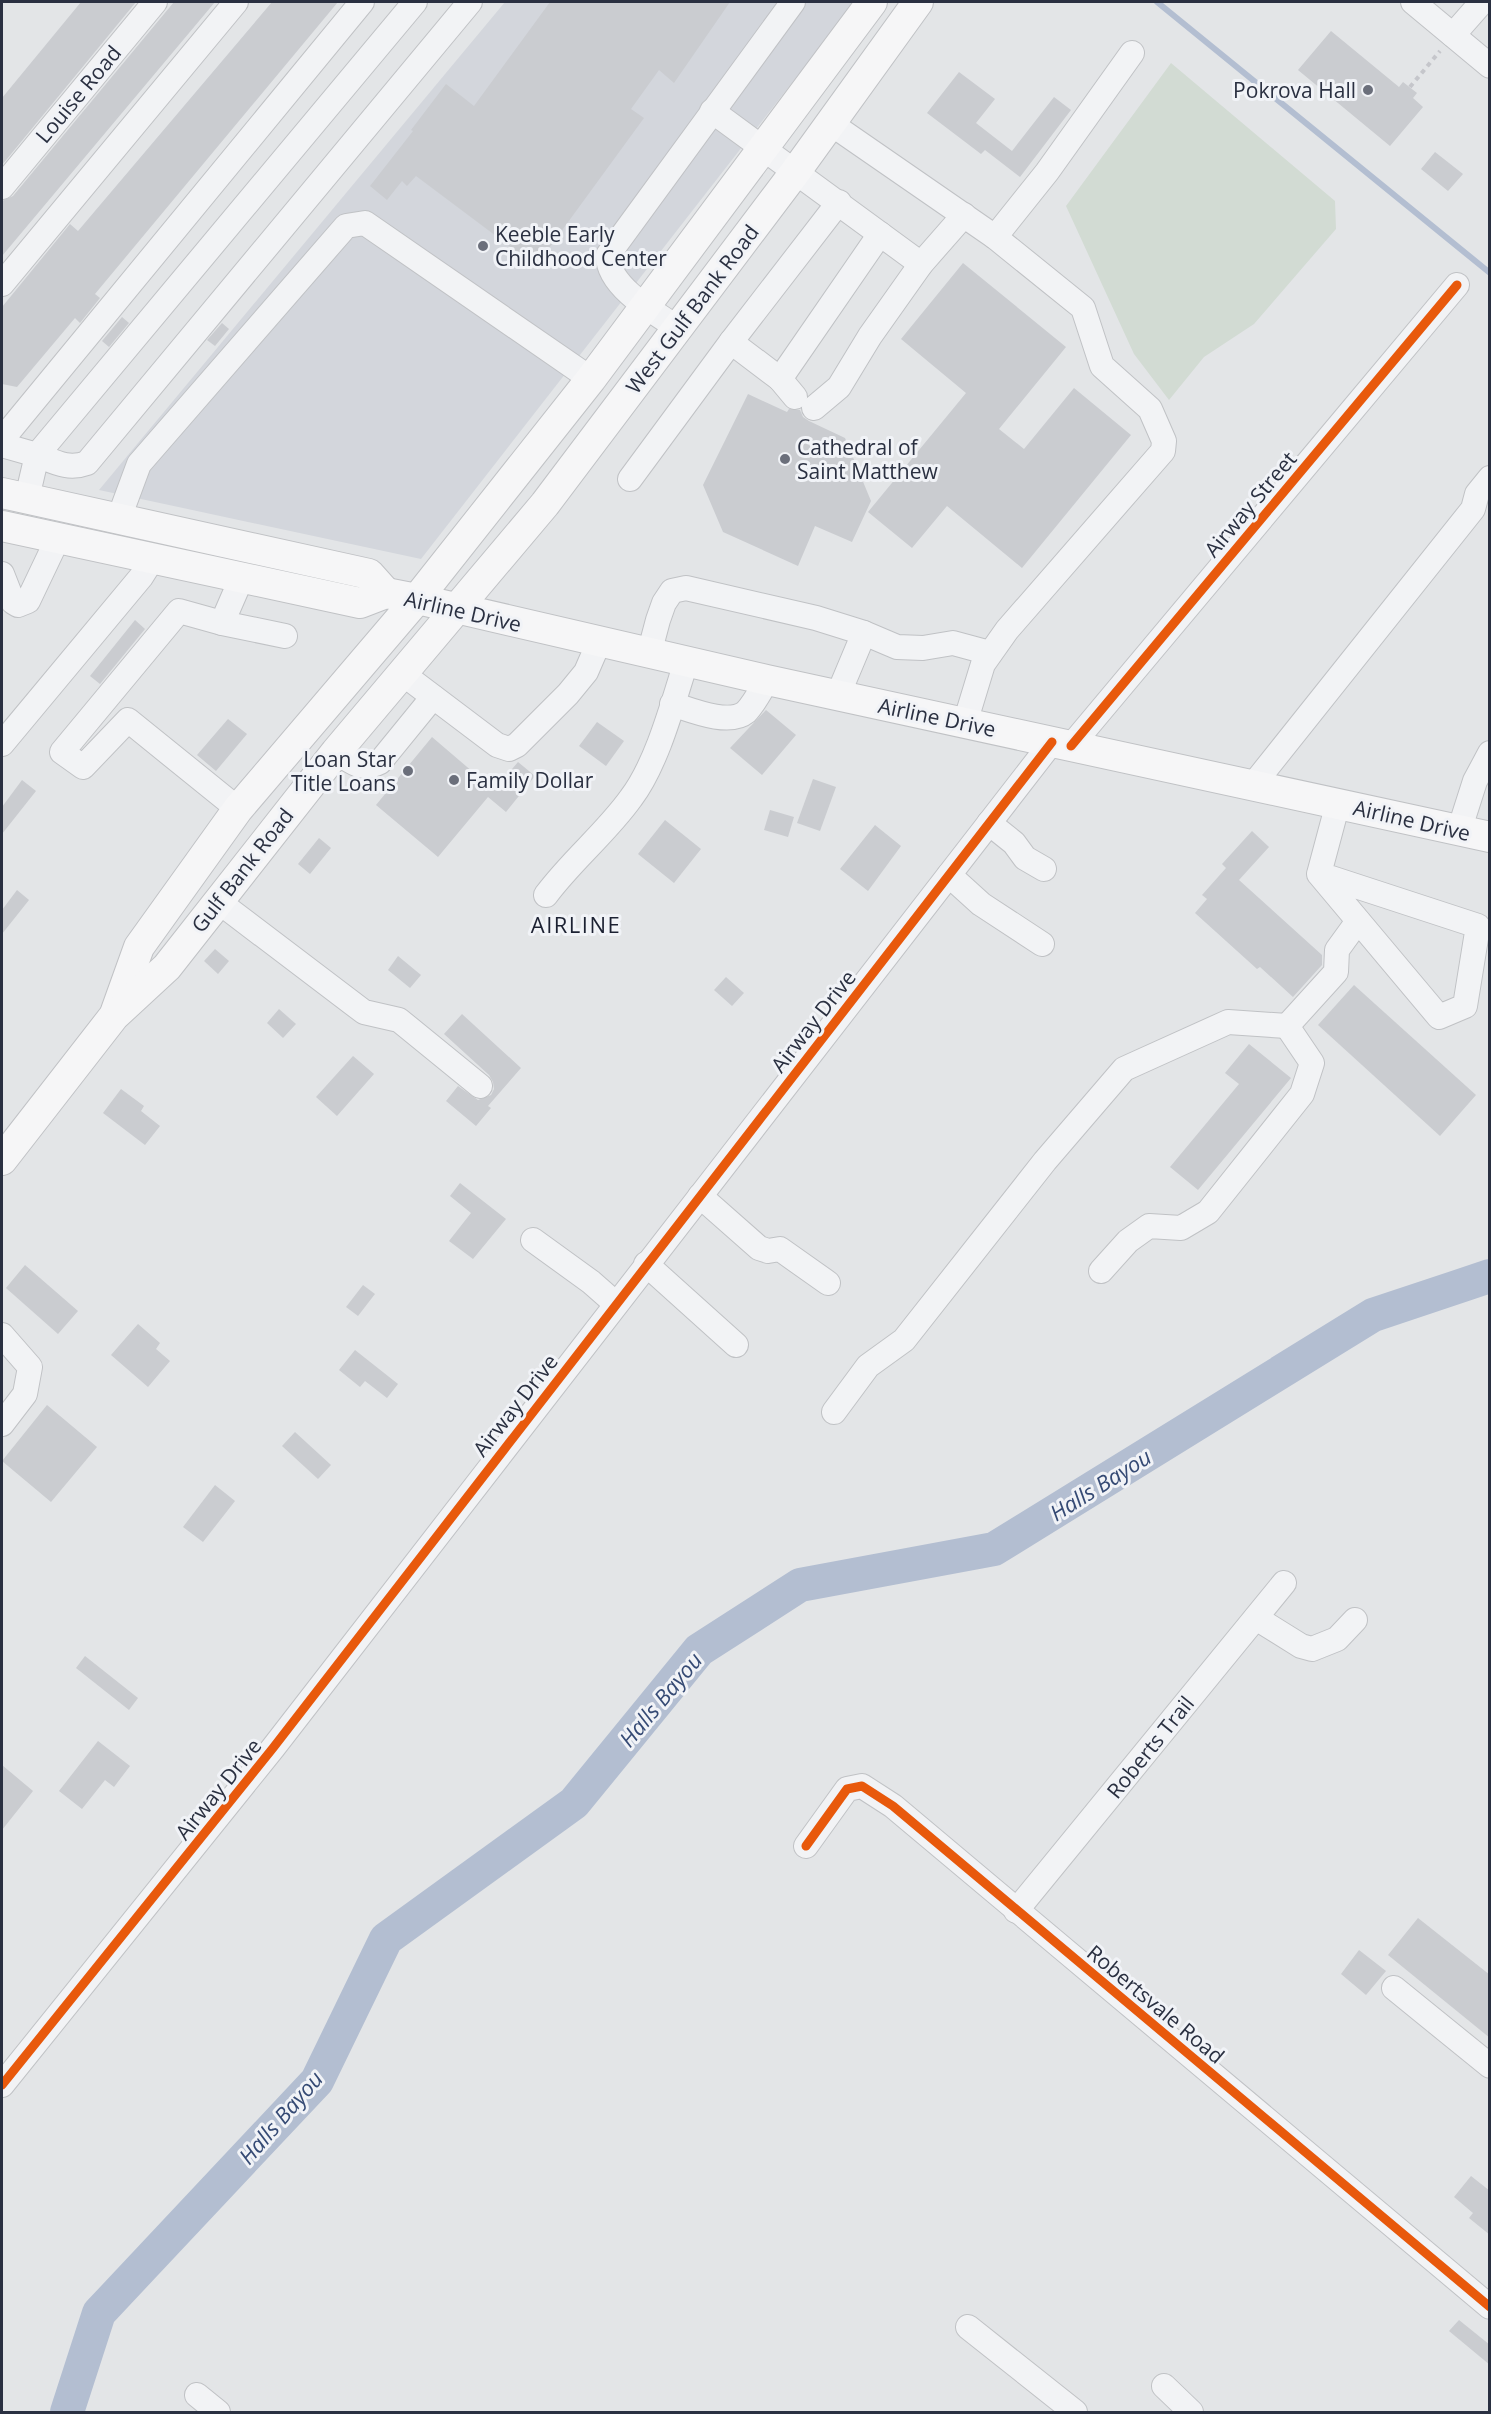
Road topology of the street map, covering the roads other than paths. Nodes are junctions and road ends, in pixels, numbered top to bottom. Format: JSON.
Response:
{"nodes":[{"id":1,"x":155,"y":2,"type":"edge"},
{"id":2,"x":236,"y":2,"type":"edge"},
{"id":3,"x":362,"y":2,"type":"edge"},
{"id":4,"x":415,"y":2,"type":"edge"},
{"id":5,"x":470,"y":2,"type":"edge"},
{"id":6,"x":793,"y":2,"type":"edge"},
{"id":7,"x":872,"y":2,"type":"edge"},
{"id":8,"x":918,"y":2,"type":"edge"},
{"id":9,"x":1413,"y":2,"type":"edge"},
{"id":10,"x":1482,"y":2,"type":"edge"},
{"id":11,"x":1453,"y":35,"type":"junction"},
{"id":12,"x":1132,"y":52,"type":"dead end"},
{"id":13,"x":1490,"y":66,"type":"edge"},
{"id":14,"x":712,"y":111,"type":"junction"},
{"id":15,"x":831,"y":123,"type":"junction"},
{"id":16,"x":763,"y":147,"type":"junction"},
{"id":17,"x":795,"y":171,"type":"junction"},
{"id":18,"x":2,"y":187,"type":"edge"},
{"id":19,"x":839,"y":202,"type":"junction"},
{"id":20,"x":964,"y":215,"type":"junction"},
{"id":21,"x":880,"y":234,"type":"junction"},
{"id":22,"x":995,"y":237,"type":"junction"},
{"id":23,"x":921,"y":264,"type":"junction"},
{"id":24,"x":2,"y":284,"type":"edge"},
{"id":25,"x":1457,"y":285,"type":"dead end"},
{"id":26,"x":645,"y":306,"type":"junction"},
{"id":27,"x":678,"y":328,"type":"junction"},
{"id":28,"x":731,"y":342,"type":"junction"},
{"id":29,"x":591,"y":379,"type":"junction"},
{"id":30,"x":796,"y":395,"type":"junction"},
{"id":31,"x":37,"y":455,"type":"junction"},
{"id":32,"x":1490,"y":478,"type":"edge"},
{"id":33,"x":630,"y":479,"type":"dead end"},
{"id":34,"x":14,"y":496,"type":"edge"},
{"id":35,"x":119,"y":518,"type":"junction"},
{"id":36,"x":2,"y":526,"type":"edge"},
{"id":37,"x":58,"y":538,"type":"junction"},
{"id":38,"x":153,"y":558,"type":"junction"},
{"id":39,"x":2,"y":574,"type":"edge"},
{"id":40,"x":242,"y":577,"type":"junction"},
{"id":41,"x":386,"y":593,"type":"junction"},
{"id":42,"x":417,"y":599,"type":"junction"},
{"id":43,"x":457,"y":609,"type":"junction"},
{"id":44,"x":222,"y":623,"type":"junction"},
{"id":45,"x":864,"y":633,"type":"junction"},
{"id":46,"x":285,"y":636,"type":"dead end"},
{"id":47,"x":599,"y":642,"type":"junction"},
{"id":48,"x":990,"y":653,"type":"junction"},
{"id":49,"x":649,"y":654,"type":"junction"},
{"id":50,"x":686,"y":662,"type":"junction"},
{"id":51,"x":403,"y":674,"type":"junction"},
{"id":52,"x":767,"y":680,"type":"junction"},
{"id":53,"x":838,"y":695,"type":"junction"},
{"id":54,"x":433,"y":697,"type":"junction"},
{"id":55,"x":672,"y":704,"type":"junction"},
{"id":56,"x":965,"y":723,"type":"junction"},
{"id":57,"x":2,"y":744,"type":"edge"},
{"id":58,"x":1061,"y":744,"type":"junction"},
{"id":59,"x":336,"y":752,"type":"junction"},
{"id":60,"x":1490,"y":753,"type":"edge"},
{"id":61,"x":1252,"y":785,"type":"junction"},
{"id":62,"x":1338,"y":803,"type":"junction"},
{"id":63,"x":238,"y":808,"type":"junction"},
{"id":64,"x":989,"y":824,"type":"junction"},
{"id":65,"x":1459,"y":831,"type":"junction"},
{"id":66,"x":1490,"y":837,"type":"edge"},
{"id":67,"x":1044,"y":869,"type":"dead end"},
{"id":68,"x":1319,"y":874,"type":"junction"},
{"id":69,"x":949,"y":875,"type":"junction"},
{"id":70,"x":546,"y":895,"type":"dead end"},
{"id":71,"x":219,"y":902,"type":"junction"},
{"id":72,"x":1358,"y":921,"type":"junction"},
{"id":73,"x":1042,"y":944,"type":"dead end"},
{"id":74,"x":114,"y":1017,"type":"junction"},
{"id":75,"x":1287,"y":1026,"type":"junction"},
{"id":76,"x":480,"y":1086,"type":"dead end"},
{"id":77,"x":2,"y":1160,"type":"edge"},
{"id":78,"x":700,"y":1196,"type":"junction"},
{"id":79,"x":533,"y":1240,"type":"dead end"},
{"id":80,"x":646,"y":1264,"type":"junction"},
{"id":81,"x":1101,"y":1271,"type":"dead end"},
{"id":82,"x":828,"y":1283,"type":"dead end"},
{"id":83,"x":616,"y":1304,"type":"junction"},
{"id":84,"x":2,"y":1335,"type":"edge"},
{"id":85,"x":736,"y":1346,"type":"dead end"},
{"id":86,"x":834,"y":1412,"type":"dead end"},
{"id":87,"x":2,"y":1424,"type":"edge"},
{"id":88,"x":1284,"y":1583,"type":"dead end"},
{"id":89,"x":1256,"y":1617,"type":"junction"},
{"id":90,"x":1354,"y":1620,"type":"dead end"},
{"id":91,"x":806,"y":1846,"type":"dead end"},
{"id":92,"x":1016,"y":1911,"type":"junction"},
{"id":93,"x":1394,"y":1988,"type":"dead end"},
{"id":94,"x":9,"y":2059,"type":"edge"},
{"id":95,"x":1490,"y":2066,"type":"edge"},
{"id":96,"x":2,"y":2085,"type":"edge"},
{"id":97,"x":1490,"y":2307,"type":"edge"},
{"id":98,"x":968,"y":2327,"type":"dead end"},
{"id":99,"x":1164,"y":2386,"type":"dead end"},
{"id":100,"x":197,"y":2395,"type":"dead end"},
{"id":101,"x":218,"y":2412,"type":"edge"},
{"id":102,"x":1075,"y":2412,"type":"edge"},
{"id":103,"x":1191,"y":2412,"type":"edge"}],
"edges":[{"from":1,"to":18,"type":"street","name":"Louise Road"},
{"from":2,"to":24,"type":"street"},
{"from":3,"to":31,"type":"street"},
{"from":4,"to":31,"type":"street"},
{"from":5,"to":31,"type":"street"},
{"from":6,"to":14,"type":"street"},
{"from":7,"to":16,"type":"main road","name":"West Gulf Bank Road"},
{"from":8,"to":15,"type":"main road","name":"West Gulf Bank Road"},
{"from":9,"to":11,"type":"street"},
{"from":10,"to":11,"type":"street"},
{"from":11,"to":13,"type":"street"},
{"from":12,"to":22,"type":"street"},
{"from":14,"to":16,"type":"street"},
{"from":14,"to":26,"type":"street"},
{"from":15,"to":17,"type":"main road","name":"West Gulf Bank Road"},
{"from":15,"to":20,"type":"street"},
{"from":16,"to":17,"type":"street"},
{"from":16,"to":26,"type":"main road","name":"West Gulf Bank Road"},
{"from":17,"to":19,"type":"street"},
{"from":17,"to":27,"type":"main road","name":"West Gulf Bank Road"},
{"from":19,"to":21,"type":"street"},
{"from":19,"to":28,"type":"street"},
{"from":20,"to":22,"type":"street"},
{"from":20,"to":23,"type":"street"},
{"from":21,"to":23,"type":"street"},
{"from":21,"to":30,"type":"street"},
{"from":22,"to":48,"type":"street"},
{"from":23,"to":30,"type":"street"},
{"from":25,"to":58,"type":"street","name":"Airway Street"},
{"from":26,"to":27,"type":"street"},
{"from":26,"to":29,"type":"main road","name":"West Gulf Bank Road"},
{"from":27,"to":43,"type":"main road","name":"West Gulf Bank Road"},
{"from":28,"to":30,"type":"street"},
{"from":28,"to":33,"type":"street"},
{"from":29,"to":35,"type":"street"},
{"from":29,"to":42,"type":"main road","name":"West Gulf Bank Road"},
{"from":31,"to":34,"type":"street"},
{"from":32,"to":61,"type":"street"},
{"from":34,"to":35,"type":"main road","name":"Airline Drive"},
{"from":35,"to":41,"type":"main road","name":"Airline Drive"},
{"from":36,"to":37,"type":"main road","name":"Airline Drive"},
{"from":37,"to":38,"type":"main road","name":"Airline Drive"},
{"from":37,"to":39,"type":"street"},
{"from":38,"to":40,"type":"main road","name":"Airline Drive"},
{"from":38,"to":57,"type":"street"},
{"from":40,"to":41,"type":"main road","name":"Airline Drive"},
{"from":40,"to":44,"type":"street"},
{"from":41,"to":42,"type":"main road","name":"Airline Drive"},
{"from":42,"to":43,"type":"main road","name":"Airline Drive"},
{"from":42,"to":63,"type":"main road","name":"Gulf Bank Road"},
{"from":43,"to":47,"type":"main road","name":"Airline Drive"},
{"from":43,"to":51,"type":"main road","name":"Gulf Bank Road"},
{"from":44,"to":46,"type":"street"},
{"from":44,"to":63,"type":"street"},
{"from":45,"to":48,"type":"street"},
{"from":45,"to":49,"type":"street"},
{"from":45,"to":53,"type":"street"},
{"from":47,"to":49,"type":"main road","name":"Airline Drive"},
{"from":47,"to":54,"type":"street"},
{"from":48,"to":56,"type":"street"},
{"from":49,"to":50,"type":"main road","name":"Airline Drive"},
{"from":50,"to":52,"type":"main road","name":"Airline Drive"},
{"from":50,"to":55,"type":"street"},
{"from":51,"to":54,"type":"street"},
{"from":51,"to":59,"type":"main road","name":"Gulf Bank Road"},
{"from":52,"to":53,"type":"main road","name":"Airline Drive"},
{"from":52,"to":55,"type":"street"},
{"from":53,"to":56,"type":"main road","name":"Airline Drive"},
{"from":54,"to":59,"type":"street"},
{"from":55,"to":70,"type":"street"},
{"from":56,"to":58,"type":"main road","name":"Airline Drive"},
{"from":58,"to":61,"type":"main road","name":"Airline Drive"},
{"from":58,"to":64,"type":"street","name":"Airway Drive"},
{"from":59,"to":71,"type":"main road","name":"Gulf Bank Road"},
{"from":60,"to":65,"type":"street"},
{"from":61,"to":62,"type":"main road","name":"Airline Drive"},
{"from":62,"to":65,"type":"main road","name":"Airline Drive"},
{"from":62,"to":68,"type":"street"},
{"from":63,"to":74,"type":"main road","name":"Gulf Bank Road"},
{"from":64,"to":67,"type":"street"},
{"from":64,"to":69,"type":"street","name":"Airway Drive"},
{"from":65,"to":66,"type":"main road","name":"Airline Drive"},
{"from":68,"to":72,"type":"street"},
{"from":68,"to":72,"type":"street"},
{"from":69,"to":73,"type":"street"},
{"from":69,"to":78,"type":"street","name":"Airway Drive"},
{"from":71,"to":74,"type":"main road","name":"Gulf Bank Road"},
{"from":71,"to":76,"type":"street"},
{"from":72,"to":75,"type":"street"},
{"from":74,"to":77,"type":"main road","name":"Gulf Bank Road"},
{"from":75,"to":81,"type":"street"},
{"from":75,"to":86,"type":"street"},
{"from":78,"to":80,"type":"street","name":"Airway Drive"},
{"from":78,"to":82,"type":"street"},
{"from":79,"to":83,"type":"street"},
{"from":80,"to":83,"type":"street","name":"Airway Drive"},
{"from":80,"to":85,"type":"street"},
{"from":83,"to":94,"type":"street","name":"Airway Drive"},
{"from":84,"to":87,"type":"street"},
{"from":88,"to":89,"type":"street","name":"Roberts Trail"},
{"from":89,"to":90,"type":"street"},
{"from":89,"to":92,"type":"street","name":"Roberts Trail"},
{"from":91,"to":92,"type":"street","name":"Robertsvale Road"},
{"from":92,"to":97,"type":"street","name":"Robertsvale Road"},
{"from":93,"to":95,"type":"street"},
{"from":94,"to":96,"type":"street","name":"Airway Drive"},
{"from":98,"to":102,"type":"street"},
{"from":99,"to":103,"type":"street"},
{"from":100,"to":101,"type":"street"}]}
